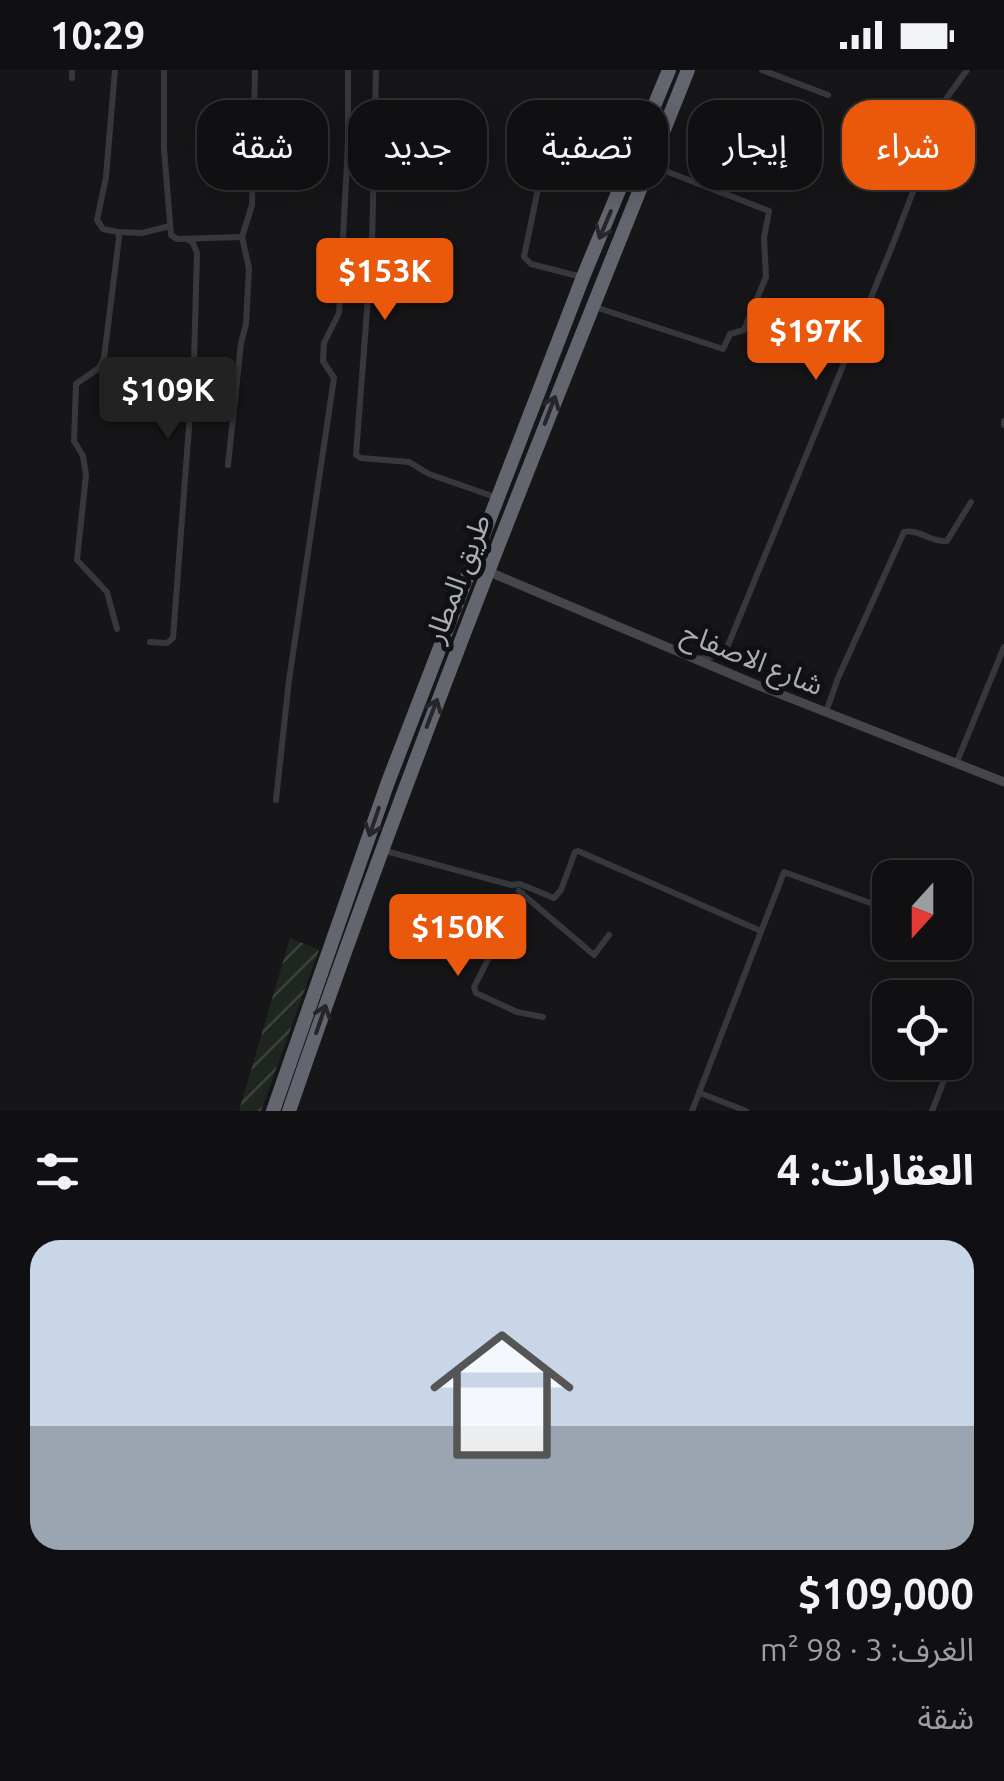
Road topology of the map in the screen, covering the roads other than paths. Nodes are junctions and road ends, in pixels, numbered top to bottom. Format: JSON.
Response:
{"nodes":[{"id":1,"x":114,"y":70,"type":"edge"},
{"id":2,"x":164,"y":70,"type":"edge"},
{"id":3,"x":255,"y":70,"type":"edge"},
{"id":4,"x":348,"y":70,"type":"edge"},
{"id":5,"x":376,"y":70,"type":"edge"},
{"id":6,"x":669,"y":70,"type":"edge"},
{"id":7,"x":688,"y":70,"type":"edge"},
{"id":8,"x":762,"y":70,"type":"edge"},
{"id":9,"x":967,"y":70,"type":"edge"},
{"id":10,"x":828,"y":95,"type":"dead end"},
{"id":11,"x":668,"y":118,"type":"edge"},
{"id":12,"x":668,"y":173,"type":"edge"},
{"id":13,"x":538,"y":190,"type":"edge"},
{"id":14,"x":638,"y":190,"type":"edge"},
{"id":15,"x":170,"y":226,"type":"junction"},
{"id":16,"x":118,"y":232,"type":"junction"},
{"id":17,"x":242,"y":237,"type":"junction"},
{"id":18,"x":187,"y":239,"type":"junction"},
{"id":19,"x":583,"y":278,"type":"junction"},
{"id":20,"x":591,"y":306,"type":"junction"},
{"id":21,"x":228,"y":465,"type":"dead end"},
{"id":22,"x":496,"y":498,"type":"junction"},
{"id":23,"x":971,"y":502,"type":"dead end"},
{"id":24,"x":487,"y":571,"type":"junction"},
{"id":25,"x":118,"y":629,"type":"dead end"},
{"id":26,"x":150,"y":642,"type":"dead end"},
{"id":27,"x":1004,"y":646,"type":"edge"},
{"id":28,"x":697,"y":660,"type":"junction"},
{"id":29,"x":826,"y":712,"type":"junction"},
{"id":30,"x":956,"y":764,"type":"junction"},
{"id":31,"x":1004,"y":782,"type":"edge"},
{"id":32,"x":276,"y":800,"type":"dead end"},
{"id":33,"x":380,"y":849,"type":"junction"},
{"id":34,"x":510,"y":885,"type":"junction"},
{"id":35,"x":522,"y":892,"type":"junction"},
{"id":36,"x":872,"y":903,"type":"edge"},
{"id":37,"x":760,"y":932,"type":"junction"},
{"id":38,"x":609,"y":935,"type":"dead end"},
{"id":39,"x":543,"y":1017,"type":"dead end"},
{"id":40,"x":944,"y":1080,"type":"edge"},
{"id":41,"x":700,"y":1092,"type":"junction"},
{"id":42,"x":274,"y":1111,"type":"edge"},
{"id":43,"x":289,"y":1111,"type":"edge"},
{"id":44,"x":692,"y":1111,"type":"edge"},
{"id":45,"x":746,"y":1111,"type":"edge"},
{"id":46,"x":932,"y":1111,"type":"edge"}],
"edges":[{"from":1,"to":16,"type":"street"},
{"from":2,"to":15,"type":"street"},
{"from":3,"to":17,"type":"street"},
{"from":4,"to":32,"type":"street"},
{"from":5,"to":22,"type":"street"},
{"from":6,"to":19,"type":"highway","name":"طريق المطار","one_way":true},
{"from":7,"to":11,"type":"highway","name":"طريق المطار"},
{"from":8,"to":10,"type":"street"},
{"from":9,"to":28,"type":"street"},
{"from":12,"to":20,"type":"street"},
{"from":13,"to":19,"type":"street"},
{"from":14,"to":20,"type":"highway","name":"طريق المطار"},
{"from":15,"to":16,"type":"street"},
{"from":15,"to":18,"type":"street"},
{"from":16,"to":25,"type":"street"},
{"from":17,"to":18,"type":"street"},
{"from":17,"to":21,"type":"street"},
{"from":18,"to":26,"type":"street"},
{"from":19,"to":22,"type":"highway","name":"طريق المطار"},
{"from":24,"to":20,"type":"highway","name":"طريق المطار","one_way":true},
{"from":22,"to":42,"type":"highway","name":"طريق المطار","one_way":true},
{"from":23,"to":29,"type":"street"},
{"from":24,"to":28,"type":"street","name":"شارع الاصفاح"},
{"from":33,"to":24,"type":"highway","name":"طريق المطار","one_way":true},
{"from":27,"to":30,"type":"street"},
{"from":28,"to":29,"type":"street","name":"شارع الاصفاح"},
{"from":29,"to":30,"type":"street","name":"شارع الاصفاح"},
{"from":30,"to":31,"type":"street","name":"شارع الاصفاح"},
{"from":33,"to":34,"type":"street"},
{"from":43,"to":33,"type":"highway","name":"طريق المطار","one_way":true},
{"from":34,"to":35,"type":"street"},
{"from":34,"to":37,"type":"street"},
{"from":35,"to":38,"type":"street"},
{"from":35,"to":39,"type":"street"},
{"from":36,"to":37,"type":"street"},
{"from":37,"to":41,"type":"street"},
{"from":40,"to":46,"type":"street"},
{"from":41,"to":44,"type":"street"},
{"from":41,"to":45,"type":"street"}]}
